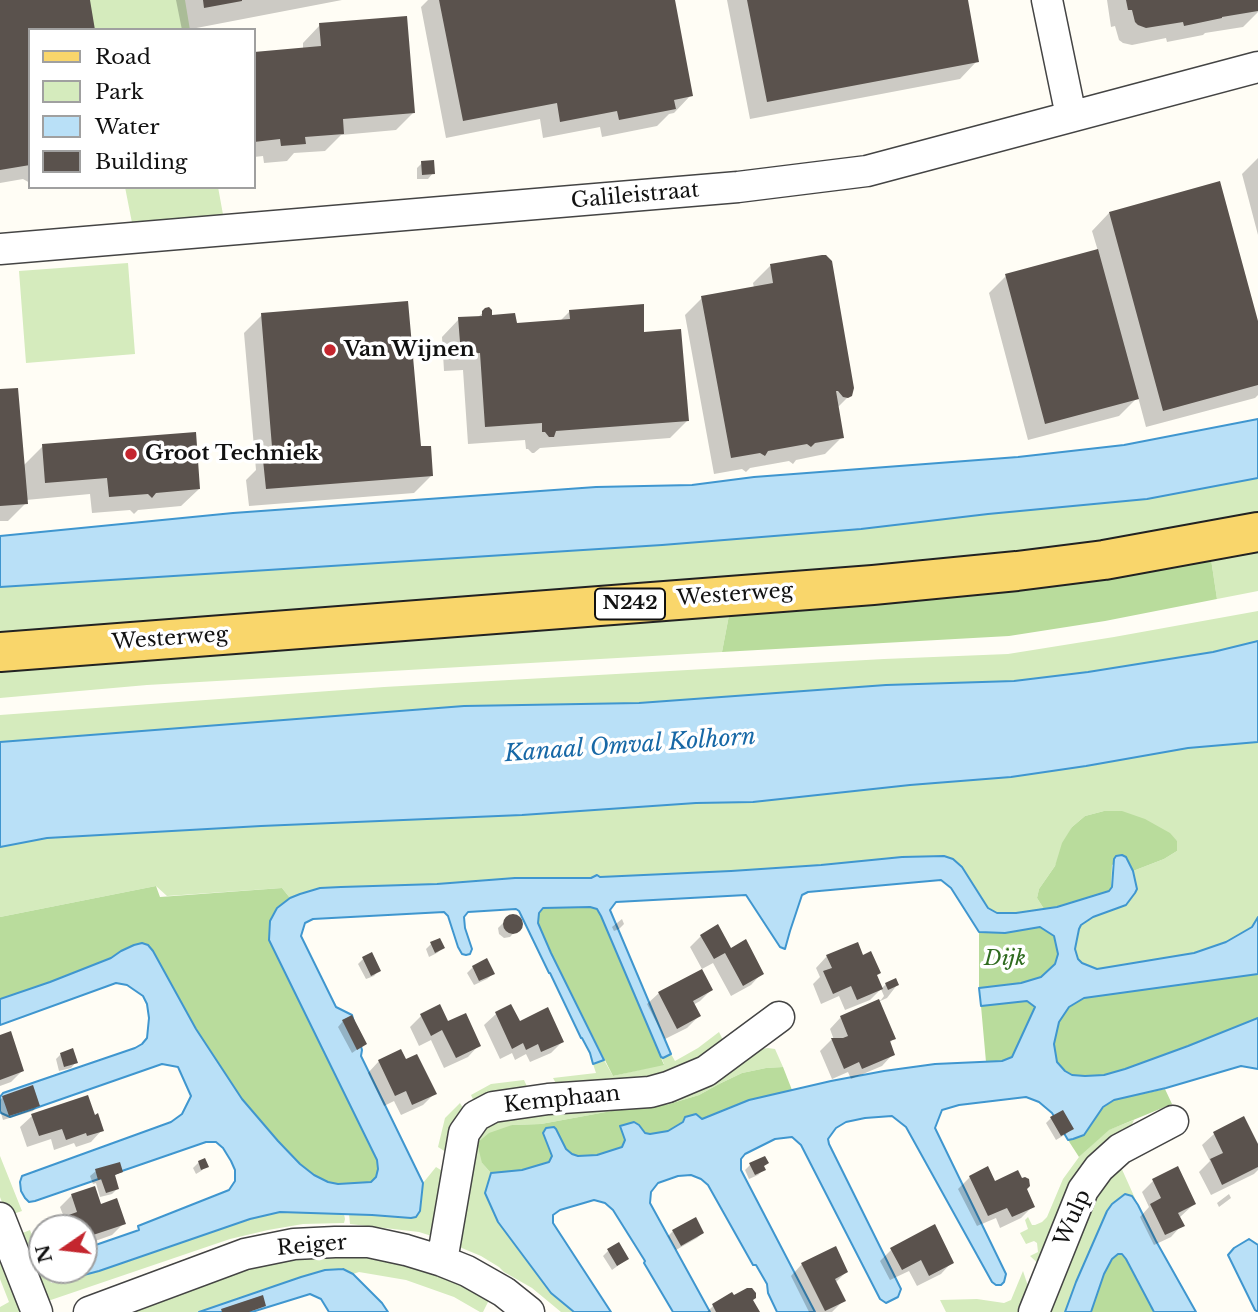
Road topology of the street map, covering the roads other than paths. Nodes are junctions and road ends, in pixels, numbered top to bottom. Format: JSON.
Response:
{"nodes":[{"id":1,"x":1047,"y":0,"type":"edge"},
{"id":2,"x":1258,"y":67,"type":"edge"},
{"id":3,"x":1072,"y":116,"type":"junction"},
{"id":4,"x":0,"y":249,"type":"edge"},
{"id":5,"x":1258,"y":532,"type":"edge"},
{"id":6,"x":0,"y":652,"type":"edge"},
{"id":7,"x":779,"y":1017,"type":"dead end"},
{"id":8,"x":1173,"y":1121,"type":"dead end"},
{"id":9,"x":0,"y":1218,"type":"edge"},
{"id":10,"x":442,"y":1261,"type":"junction"},
{"id":11,"x":37,"y":1312,"type":"edge"},
{"id":12,"x":89,"y":1312,"type":"edge"},
{"id":13,"x":529,"y":1312,"type":"edge"},
{"id":14,"x":1034,"y":1312,"type":"edge"}],
"edges":[{"from":1,"to":3,"type":"street"},
{"from":2,"to":3,"type":"street","name":"Galileistraat"},
{"from":3,"to":4,"type":"street","name":"Galileistraat"},
{"from":5,"to":6,"type":"main road","name":"Westerweg","number":"N242"},
{"from":7,"to":10,"type":"street","name":"Kemphaan"},
{"from":8,"to":14,"type":"street","name":"Wulp"},
{"from":9,"to":11,"type":"street"},
{"from":10,"to":12,"type":"street","name":"Reiger"},
{"from":10,"to":13,"type":"street","name":"Reiger"}]}
